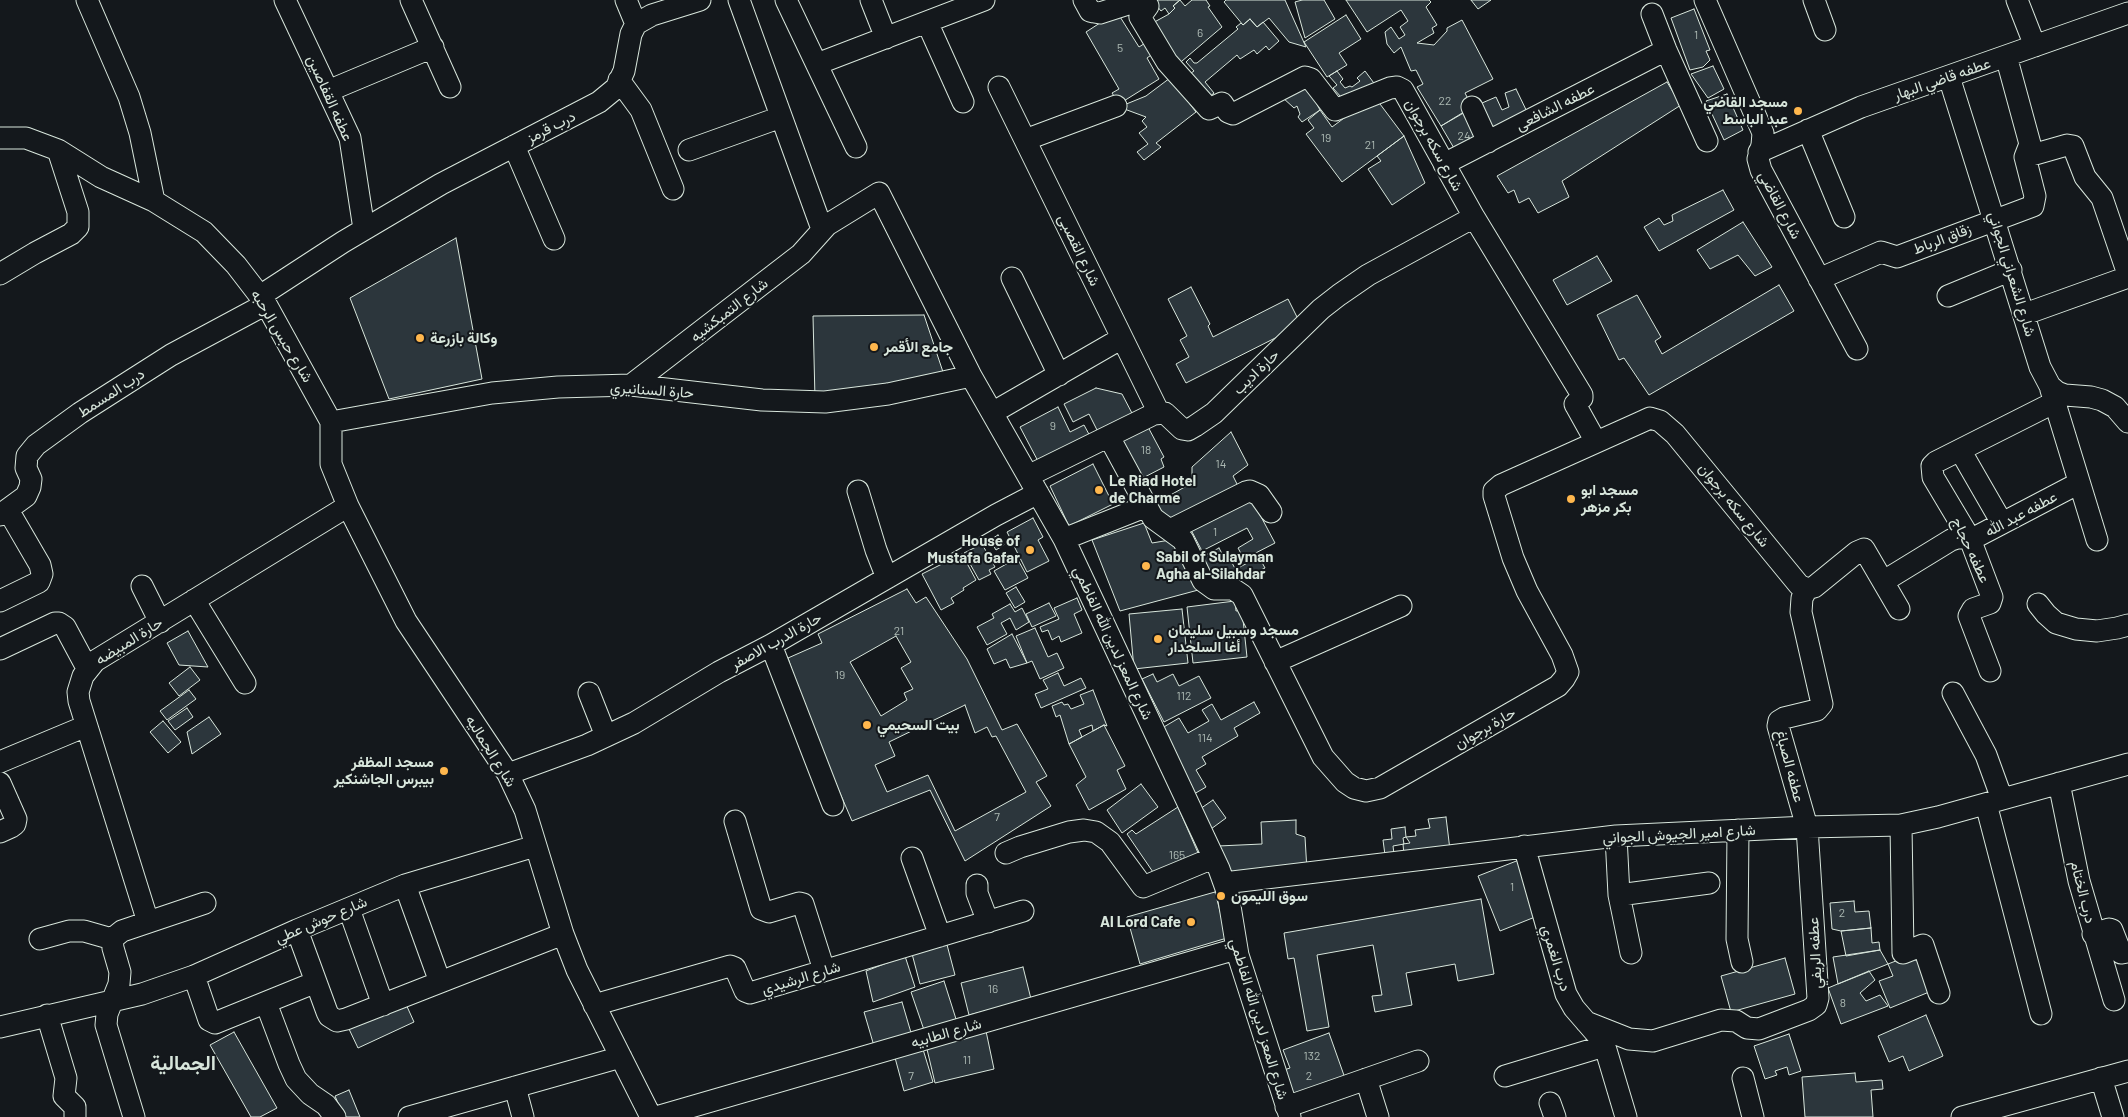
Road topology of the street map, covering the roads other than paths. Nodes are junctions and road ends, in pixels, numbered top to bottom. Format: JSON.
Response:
{"nodes":[{"id":1,"x":87,"y":0,"type":"edge"},
{"id":2,"x":285,"y":0,"type":"edge"},
{"id":3,"x":411,"y":0,"type":"edge"},
{"id":4,"x":626,"y":0,"type":"edge"},
{"id":5,"x":700,"y":0,"type":"edge"},
{"id":6,"x":739,"y":0,"type":"edge"},
{"id":7,"x":786,"y":0,"type":"edge"},
{"id":8,"x":870,"y":0,"type":"edge"},
{"id":9,"x":984,"y":0,"type":"edge"},
{"id":10,"x":1084,"y":0,"type":"edge"},
{"id":11,"x":1704,"y":0,"type":"edge"},
{"id":12,"x":1814,"y":0,"type":"edge"},
{"id":13,"x":2017,"y":0,"type":"edge"},
{"id":14,"x":936,"y":12,"type":"edge"},
{"id":15,"x":2128,"y":13,"type":"edge"},
{"id":16,"x":1652,"y":14,"type":"dead end"},
{"id":17,"x":636,"y":24,"type":"junction"},
{"id":18,"x":1825,"y":30,"type":"dead end"},
{"id":19,"x":886,"y":38,"type":"junction"},
{"id":20,"x":2035,"y":46,"type":"junction"},
{"id":21,"x":433,"y":47,"type":"junction"},
{"id":22,"x":1666,"y":50,"type":"junction"},
{"id":23,"x":2006,"y":56,"type":"junction"},
{"id":24,"x":816,"y":64,"type":"junction"},
{"id":25,"x":1949,"y":77,"type":"junction"},
{"id":26,"x":620,"y":80,"type":"junction"},
{"id":27,"x":450,"y":87,"type":"dead end"},
{"id":28,"x":998,"y":87,"type":"dead end"},
{"id":29,"x":328,"y":91,"type":"junction"},
{"id":30,"x":963,"y":102,"type":"dead end"},
{"id":31,"x":1116,"y":106,"type":"dead end"},
{"id":32,"x":1472,"y":107,"type":"dead end"},
{"id":33,"x":781,"y":117,"type":"junction"},
{"id":34,"x":1808,"y":130,"type":"junction"},
{"id":35,"x":0,"y":138,"type":"edge"},
{"id":36,"x":1025,"y":140,"type":"junction"},
{"id":37,"x":1707,"y":141,"type":"dead end"},
{"id":38,"x":1488,"y":142,"type":"junction"},
{"id":39,"x":514,"y":146,"type":"junction"},
{"id":40,"x":856,"y":147,"type":"dead end"},
{"id":41,"x":58,"y":150,"type":"junction"},
{"id":42,"x":689,"y":150,"type":"dead end"},
{"id":43,"x":1759,"y":152,"type":"junction"},
{"id":44,"x":2025,"y":157,"type":"junction"},
{"id":45,"x":1444,"y":164,"type":"junction"},
{"id":46,"x":672,"y":189,"type":"dead end"},
{"id":47,"x":879,"y":193,"type":"joint"},
{"id":48,"x":154,"y":201,"type":"junction"},
{"id":49,"x":1474,"y":217,"type":"junction"},
{"id":50,"x":1844,"y":217,"type":"dead end"},
{"id":51,"x":1995,"y":219,"type":"junction"},
{"id":52,"x":364,"y":229,"type":"junction"},
{"id":53,"x":822,"y":229,"type":"junction"},
{"id":54,"x":554,"y":239,"type":"dead end"},
{"id":55,"x":2011,"y":270,"type":"junction"},
{"id":56,"x":0,"y":274,"type":"edge"},
{"id":57,"x":2128,"y":275,"type":"edge"},
{"id":58,"x":1012,"y":278,"type":"dead end"},
{"id":59,"x":1819,"y":279,"type":"junction"},
{"id":60,"x":1948,"y":296,"type":"dead end"},
{"id":61,"x":263,"y":300,"type":"junction"},
{"id":62,"x":2025,"y":314,"type":"junction"},
{"id":63,"x":1122,"y":338,"type":"junction"},
{"id":64,"x":1857,"y":349,"type":"dead end"},
{"id":65,"x":1059,"y":374,"type":"junction"},
{"id":66,"x":972,"y":376,"type":"junction"},
{"id":67,"x":631,"y":386,"type":"junction"},
{"id":68,"x":2052,"y":394,"type":"junction"},
{"id":69,"x":992,"y":413,"type":"junction"},
{"id":70,"x":1159,"y":413,"type":"junction"},
{"id":71,"x":332,"y":422,"type":"junction"},
{"id":72,"x":2128,"y":422,"type":"edge"},
{"id":73,"x":1110,"y":437,"type":"junction"},
{"id":74,"x":1596,"y":442,"type":"junction"},
{"id":75,"x":1960,"y":450,"type":"junction"},
{"id":76,"x":2079,"y":483,"type":"junction"},
{"id":77,"x":1033,"y":484,"type":"junction"},
{"id":78,"x":858,"y":491,"type":"dead end"},
{"id":79,"x":348,"y":506,"type":"junction"},
{"id":80,"x":1147,"y":506,"type":"junction"},
{"id":81,"x":1271,"y":512,"type":"dead end"},
{"id":82,"x":4,"y":513,"type":"edge"},
{"id":83,"x":2002,"y":523,"type":"junction"},
{"id":84,"x":1170,"y":530,"type":"junction"},
{"id":85,"x":1064,"y":539,"type":"junction"},
{"id":86,"x":1970,"y":539,"type":"junction"},
{"id":87,"x":2097,"y":540,"type":"dead end"},
{"id":88,"x":888,"y":578,"type":"junction"},
{"id":89,"x":1884,"y":581,"type":"junction"},
{"id":90,"x":142,"y":586,"type":"dead end"},
{"id":91,"x":1806,"y":589,"type":"junction"},
{"id":92,"x":194,"y":600,"type":"junction"},
{"id":93,"x":0,"y":601,"type":"edge"},
{"id":94,"x":2038,"y":604,"type":"dead end"},
{"id":95,"x":1401,"y":606,"type":"dead end"},
{"id":96,"x":1899,"y":609,"type":"dead end"},
{"id":97,"x":160,"y":622,"type":"junction"},
{"id":98,"x":2128,"y":625,"type":"edge"},
{"id":99,"x":772,"y":645,"type":"junction"},
{"id":100,"x":0,"y":649,"type":"edge"},
{"id":101,"x":1275,"y":662,"type":"junction"},
{"id":102,"x":87,"y":668,"type":"junction"},
{"id":103,"x":1990,"y":671,"type":"dead end"},
{"id":104,"x":245,"y":683,"type":"dead end"},
{"id":105,"x":590,"y":693,"type":"dead end"},
{"id":106,"x":1953,"y":693,"type":"dead end"},
{"id":107,"x":86,"y":726,"type":"junction"},
{"id":108,"x":606,"y":736,"type":"junction"},
{"id":109,"x":0,"y":762,"type":"edge"},
{"id":110,"x":2128,"y":764,"type":"edge"},
{"id":111,"x":508,"y":774,"type":"junction"},
{"id":112,"x":0,"y":783,"type":"edge"},
{"id":113,"x":2059,"y":783,"type":"junction"},
{"id":114,"x":1994,"y":802,"type":"junction"},
{"id":115,"x":833,"y":806,"type":"dead end"},
{"id":116,"x":735,"y":821,"type":"dead end"},
{"id":117,"x":1902,"y":825,"type":"junction"},
{"id":118,"x":1808,"y":827,"type":"junction"},
{"id":119,"x":1738,"y":830,"type":"junction"},
{"id":120,"x":0,"y":832,"type":"edge"},
{"id":121,"x":1616,"y":836,"type":"junction"},
{"id":122,"x":535,"y":846,"type":"junction"},
{"id":123,"x":1524,"y":846,"type":"junction"},
{"id":124,"x":1006,"y":853,"type":"dead end"},
{"id":125,"x":912,"y":858,"type":"dead end"},
{"id":126,"x":1213,"y":858,"type":"junction"},
{"id":127,"x":1224,"y":883,"type":"junction"},
{"id":128,"x":1709,"y":883,"type":"dead end"},
{"id":129,"x":405,"y":885,"type":"junction"},
{"id":130,"x":977,"y":885,"type":"dead end"},
{"id":131,"x":1619,"y":895,"type":"junction"},
{"id":132,"x":206,"y":903,"type":"dead end"},
{"id":133,"x":349,"y":908,"type":"junction"},
{"id":134,"x":1023,"y":911,"type":"dead end"},
{"id":135,"x":148,"y":922,"type":"junction"},
{"id":136,"x":988,"y":922,"type":"junction"},
{"id":137,"x":297,"y":930,"type":"junction"},
{"id":138,"x":563,"y":934,"type":"junction"},
{"id":139,"x":2093,"y":934,"type":"junction"},
{"id":140,"x":940,"y":936,"type":"junction"},
{"id":141,"x":40,"y":939,"type":"dead end"},
{"id":142,"x":112,"y":939,"type":"junction"},
{"id":143,"x":1236,"y":949,"type":"junction"},
{"id":144,"x":2128,"y":952,"type":"edge"},
{"id":145,"x":1631,"y":953,"type":"dead end"},
{"id":146,"x":1742,"y":962,"type":"dead end"},
{"id":147,"x":824,"y":970,"type":"junction"},
{"id":148,"x":194,"y":976,"type":"junction"},
{"id":149,"x":316,"y":982,"type":"junction"},
{"id":150,"x":440,"y":982,"type":"junction"},
{"id":151,"x":1939,"y":993,"type":"dead end"},
{"id":152,"x":2114,"y":1000,"type":"dead end"},
{"id":153,"x":111,"y":1003,"type":"junction"},
{"id":154,"x":266,"y":1003,"type":"junction"},
{"id":155,"x":383,"y":1005,"type":"junction"},
{"id":156,"x":594,"y":1005,"type":"junction"},
{"id":157,"x":2041,"y":1014,"type":"dead end"},
{"id":158,"x":47,"y":1015,"type":"junction"},
{"id":159,"x":1586,"y":1022,"type":"junction"},
{"id":160,"x":0,"y":1027,"type":"edge"},
{"id":161,"x":1604,"y":1046,"type":"junction"},
{"id":162,"x":621,"y":1057,"type":"junction"},
{"id":163,"x":1418,"y":1061,"type":"dead end"},
{"id":164,"x":2128,"y":1071,"type":"edge"},
{"id":165,"x":1505,"y":1076,"type":"dead end"},
{"id":166,"x":1743,"y":1078,"type":"dead end"},
{"id":167,"x":2101,"y":1078,"type":"junction"},
{"id":168,"x":1366,"y":1079,"type":"junction"},
{"id":169,"x":515,"y":1087,"type":"junction"},
{"id":170,"x":1288,"y":1112,"type":"edge"},
{"id":171,"x":75,"y":1117,"type":"edge"},
{"id":172,"x":134,"y":1117,"type":"edge"},
{"id":173,"x":335,"y":1117,"type":"edge"},
{"id":174,"x":409,"y":1117,"type":"edge"},
{"id":175,"x":523,"y":1117,"type":"edge"},
{"id":176,"x":651,"y":1117,"type":"edge"},
{"id":177,"x":656,"y":1117,"type":"edge"},
{"id":178,"x":1378,"y":1117,"type":"edge"},
{"id":179,"x":1626,"y":1117,"type":"edge"},
{"id":180,"x":1753,"y":1117,"type":"edge"},
{"id":181,"x":1962,"y":1117,"type":"edge"},
{"id":182,"x":2113,"y":1117,"type":"edge"}],
"edges":[{"from":1,"to":48,"type":"street"},
{"from":2,"to":29,"type":"street","name":"عطفه القفاصين"},
{"from":3,"to":21,"type":"street"},
{"from":4,"to":17,"type":"street"},
{"from":5,"to":17,"type":"street"},
{"from":6,"to":33,"type":"street"},
{"from":7,"to":24,"type":"street"},
{"from":8,"to":19,"type":"street"},
{"from":9,"to":14,"type":"street"},
{"from":10,"to":45,"type":"street","name":"شارع سكه برجوان"},
{"from":11,"to":43,"type":"street","name":"شارع القاضي"},
{"from":12,"to":18,"type":"street"},
{"from":13,"to":20,"type":"street"},
{"from":14,"to":19,"type":"street"},
{"from":14,"to":30,"type":"street"},
{"from":15,"to":20,"type":"street","name":"عطفه قاضي البهار"},
{"from":16,"to":22,"type":"street"},
{"from":17,"to":26,"type":"street","name":"درب قرمز"},
{"from":19,"to":24,"type":"street"},
{"from":20,"to":23,"type":"street","name":"عطفه قاضي البهار"},
{"from":21,"to":27,"type":"street"},
{"from":21,"to":29,"type":"street"},
{"from":22,"to":37,"type":"street"},
{"from":22,"to":38,"type":"street","name":"عطفه الشافعى"},
{"from":23,"to":25,"type":"street","name":"عطفه قاضي البهار"},
{"from":23,"to":44,"type":"street","name":"زقاق الرباط"},
{"from":24,"to":40,"type":"street"},
{"from":25,"to":34,"type":"street","name":"عطفه قاضي البهار"},
{"from":25,"to":51,"type":"street","name":"شارع الشعراني الجواني"},
{"from":26,"to":39,"type":"street","name":"درب قرمز"},
{"from":26,"to":46,"type":"street"},
{"from":28,"to":36,"type":"street","name":"شارع القصبى"},
{"from":29,"to":52,"type":"street","name":"عطفه القفاصين"},
{"from":31,"to":36,"type":"street"},
{"from":32,"to":38,"type":"street"},
{"from":33,"to":42,"type":"street"},
{"from":33,"to":53,"type":"street"},
{"from":34,"to":43,"type":"street","name":"عطفه قاضي البهار"},
{"from":34,"to":50,"type":"street"},
{"from":35,"to":41,"type":"street","name":"شارع حبس الرحبه"},
{"from":36,"to":63,"type":"street","name":"شارع القصبى"},
{"from":38,"to":45,"type":"street","name":"عطفه الشافعى"},
{"from":39,"to":52,"type":"street","name":"درب قرمز"},
{"from":39,"to":54,"type":"street"},
{"from":41,"to":48,"type":"street","name":"شارع حبس الرحبه"},
{"from":41,"to":56,"type":"street"},
{"from":43,"to":59,"type":"street","name":"شارع القاضي"},
{"from":44,"to":51,"type":"street","name":"زقاق الرباط"},
{"from":44,"to":57,"type":"street"},
{"from":45,"to":49,"type":"street","name":"شارع سكه برجوان"},
{"from":47,"to":53,"type":"street","name":"شارع التمبكشيه"},
{"from":47,"to":66,"type":"street","name":"شارع المعز لدين الله الفاطمي"},
{"from":48,"to":61,"type":"street","name":"شارع حبس الرحبه"},
{"from":49,"to":70,"type":"street","name":"حارة اديب"},
{"from":49,"to":74,"type":"street","name":"شارع سكه برجوان"},
{"from":51,"to":55,"type":"street","name":"شارع الشعراني الجواني"},
{"from":51,"to":59,"type":"street","name":"زقاق الرباط"},
{"from":52,"to":61,"type":"street","name":"درب قرمز"},
{"from":53,"to":67,"type":"street","name":"شارع التمبكشيه"},
{"from":55,"to":60,"type":"street"},
{"from":55,"to":62,"type":"street","name":"شارع الشعراني الجواني"},
{"from":57,"to":62,"type":"street"},
{"from":58,"to":65,"type":"street"},
{"from":59,"to":64,"type":"street","name":"شارع القاضي"},
{"from":61,"to":71,"type":"street","name":"شارع حبس الرحبه"},
{"from":61,"to":82,"type":"street","name":"درب المسمط"},
{"from":62,"to":68,"type":"street","name":"شارع الشعراني الجواني"},
{"from":63,"to":65,"type":"street"},
{"from":63,"to":70,"type":"street","name":"شارع القصبى"},
{"from":65,"to":69,"type":"street"},
{"from":66,"to":67,"type":"street","name":"حارة السنانيري"},
{"from":66,"to":69,"type":"street","name":"شارع المعز لدين الله الفاطمي"},
{"from":67,"to":71,"type":"street","name":"حارة السنانيري"},
{"from":68,"to":72,"type":"street"},
{"from":68,"to":75,"type":"street"},
{"from":68,"to":76,"type":"street"},
{"from":69,"to":77,"type":"street","name":"شارع المعز لدين الله الفاطمي"},
{"from":70,"to":73,"type":"street"},
{"from":71,"to":79,"type":"street","name":"شارع الجماليه"},
{"from":73,"to":77,"type":"street"},
{"from":73,"to":80,"type":"street","name":"حارة برجوان"},
{"from":74,"to":91,"type":"street","name":"شارع سكه برجوان"},
{"from":74,"to":101,"type":"street","name":"حارة برجوان"},
{"from":75,"to":83,"type":"street"},
{"from":75,"to":86,"type":"street","name":"عطفه حجاج"},
{"from":76,"to":83,"type":"street","name":"عطفه عبد الله"},
{"from":76,"to":87,"type":"street"},
{"from":77,"to":85,"type":"street","name":"شارع المعز لدين الله الفاطمي"},
{"from":77,"to":88,"type":"street","name":"حارة الدرب الاصفر"},
{"from":78,"to":88,"type":"street"},
{"from":79,"to":92,"type":"street","name":"حارة المبيضه"},
{"from":79,"to":111,"type":"street","name":"شارع الجماليه"},
{"from":80,"to":84,"type":"street","name":"حارة برجوان"},
{"from":80,"to":85,"type":"street"},
{"from":81,"to":84,"type":"street"},
{"from":82,"to":93,"type":"street"},
{"from":83,"to":86,"type":"street","name":"عطفه عبد الله"},
{"from":84,"to":101,"type":"street","name":"حارة برجوان"},
{"from":85,"to":126,"type":"street","name":"شارع المعز لدين الله الفاطمي"},
{"from":86,"to":89,"type":"street","name":"عطفه عبد الله"},
{"from":86,"to":103,"type":"street","name":"عطفه حجاج"},
{"from":88,"to":99,"type":"street","name":"حارة الدرب الاصفر"},
{"from":89,"to":91,"type":"street"},
{"from":89,"to":96,"type":"street"},
{"from":90,"to":97,"type":"street"},
{"from":91,"to":118,"type":"street","name":"عطفه الصباغ"},
{"from":92,"to":97,"type":"street","name":"حارة المبيضه"},
{"from":92,"to":104,"type":"street"},
{"from":94,"to":98,"type":"street"},
{"from":95,"to":101,"type":"street"},
{"from":97,"to":102,"type":"street","name":"حارة المبيضه"},
{"from":99,"to":108,"type":"street","name":"حارة الدرب الاصفر"},
{"from":99,"to":115,"type":"street"},
{"from":100,"to":102,"type":"street"},
{"from":102,"to":107,"type":"street","name":"حارة المبيضه"},
{"from":105,"to":108,"type":"street"},
{"from":106,"to":114,"type":"street"},
{"from":107,"to":109,"type":"street"},
{"from":107,"to":135,"type":"street","name":"حارة المبيضه"},
{"from":108,"to":111,"type":"street","name":"حارة الدرب الاصفر"},
{"from":110,"to":113,"type":"street","name":"شارع امير الجيوش الجواني"},
{"from":111,"to":122,"type":"street","name":"شارع الجماليه"},
{"from":112,"to":120,"type":"street"},
{"from":113,"to":114,"type":"street","name":"شارع امير الجيوش الجواني"},
{"from":113,"to":139,"type":"street","name":"درب الختام"},
{"from":114,"to":117,"type":"street","name":"شارع امير الجيوش الجواني"},
{"from":114,"to":157,"type":"street"},
{"from":116,"to":147,"type":"street"},
{"from":117,"to":118,"type":"street","name":"شارع امير الجيوش الجواني"},
{"from":117,"to":151,"type":"street"},
{"from":118,"to":119,"type":"street","name":"شارع امير الجيوش الجواني"},
{"from":118,"to":159,"type":"street","name":"عطفه الريفي"},
{"from":119,"to":121,"type":"street","name":"شارع امير الجيوش الجواني"},
{"from":119,"to":146,"type":"street"},
{"from":121,"to":123,"type":"street","name":"شارع امير الجيوش الجواني"},
{"from":121,"to":131,"type":"street"},
{"from":122,"to":129,"type":"street","name":"شارع حوش عطي"},
{"from":122,"to":138,"type":"street","name":"شارع الجماليه"},
{"from":123,"to":127,"type":"street","name":"شارع امير الجيوش الجواني"},
{"from":123,"to":159,"type":"street","name":"درب الغمري"},
{"from":124,"to":126,"type":"street"},
{"from":125,"to":140,"type":"street"},
{"from":126,"to":127,"type":"street","name":"شارع المعز لدين الله الفاطمي"},
{"from":127,"to":143,"type":"street","name":"شارع المعز لدين الله الفاطمي"},
{"from":128,"to":131,"type":"street"},
{"from":129,"to":133,"type":"street","name":"شارع حوش عطي"},
{"from":129,"to":150,"type":"street"},
{"from":130,"to":136,"type":"street"},
{"from":131,"to":145,"type":"street"},
{"from":132,"to":135,"type":"street"},
{"from":133,"to":137,"type":"street","name":"شارع حوش عطي"},
{"from":133,"to":155,"type":"street"},
{"from":134,"to":136,"type":"street","name":"شارع الرشيدي"},
{"from":135,"to":142,"type":"street"},
{"from":136,"to":140,"type":"street","name":"شارع الرشيدي"},
{"from":137,"to":148,"type":"street","name":"شارع حوش عطي"},
{"from":137,"to":149,"type":"street"},
{"from":138,"to":150,"type":"street"},
{"from":138,"to":156,"type":"street","name":"شارع الجماليه"},
{"from":139,"to":144,"type":"street"},
{"from":139,"to":152,"type":"street","name":"درب الختام"},
{"from":140,"to":147,"type":"street","name":"شارع الرشيدي"},
{"from":141,"to":142,"type":"street"},
{"from":142,"to":153,"type":"street"},
{"from":143,"to":170,"type":"street","name":"شارع المعز لدين الله الفاطمي"},
{"from":143,"to":177,"type":"street","name":"شارع الطابيه"},
{"from":147,"to":156,"type":"street","name":"شارع الرشيدي"},
{"from":148,"to":153,"type":"street","name":"شارع حوش عطي"},
{"from":148,"to":154,"type":"street"},
{"from":149,"to":154,"type":"street"},
{"from":149,"to":155,"type":"street"},
{"from":150,"to":155,"type":"street"},
{"from":153,"to":158,"type":"street","name":"شارع حوش عطي"},
{"from":153,"to":172,"type":"street"},
{"from":154,"to":173,"type":"street"},
{"from":156,"to":162,"type":"street","name":"شارع الجماليه"},
{"from":158,"to":160,"type":"street","name":"شارع حوش عطي"},
{"from":158,"to":171,"type":"street"},
{"from":159,"to":161,"type":"street","name":"درب الغمري"},
{"from":161,"to":165,"type":"street"},
{"from":161,"to":179,"type":"street","name":"درب الغمري"},
{"from":162,"to":169,"type":"street"},
{"from":162,"to":176,"type":"street","name":"شارع الجماليه"},
{"from":163,"to":168,"type":"street"},
{"from":164,"to":167,"type":"street"},
{"from":166,"to":180,"type":"street"},
{"from":167,"to":181,"type":"street"},
{"from":167,"to":182,"type":"street"},
{"from":168,"to":170,"type":"street"},
{"from":168,"to":178,"type":"street"},
{"from":169,"to":174,"type":"street"},
{"from":169,"to":175,"type":"street"}]}
